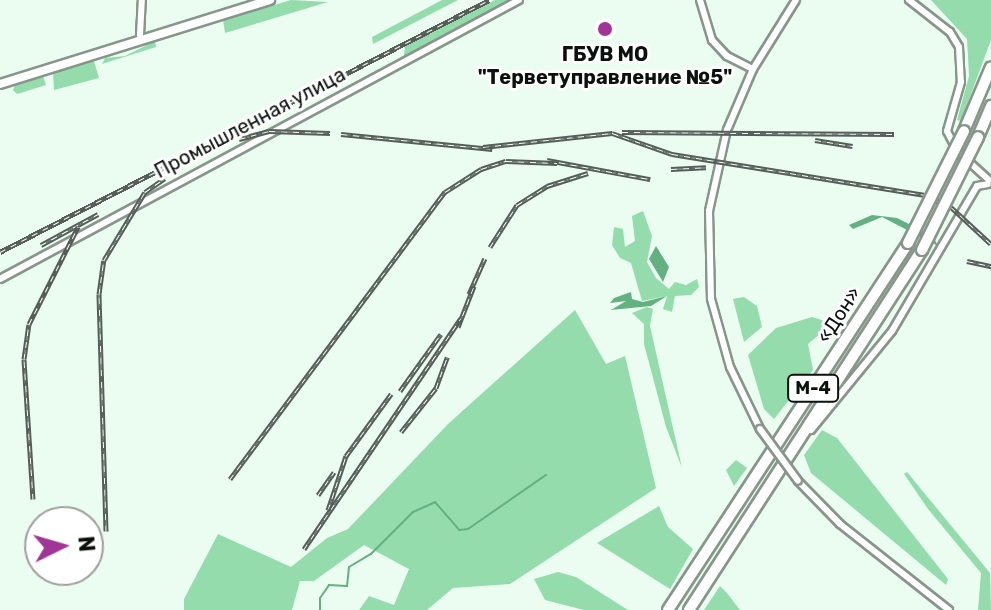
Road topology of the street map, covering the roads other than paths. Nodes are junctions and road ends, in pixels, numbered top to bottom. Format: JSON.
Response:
{"nodes":[{"id":1,"x":142,"y":0,"type":"edge"},
{"id":2,"x":253,"y":0,"type":"edge"},
{"id":3,"x":270,"y":0,"type":"edge"},
{"id":4,"x":519,"y":0,"type":"edge"},
{"id":5,"x":700,"y":0,"type":"edge"},
{"id":6,"x":796,"y":0,"type":"edge"},
{"id":7,"x":909,"y":0,"type":"edge"},
{"id":8,"x":140,"y":35,"type":"junction"},
{"id":9,"x":991,"y":67,"type":"edge"},
{"id":10,"x":753,"y":69,"type":"junction"},
{"id":11,"x":0,"y":82,"type":"edge"},
{"id":12,"x":991,"y":106,"type":"edge"},
{"id":13,"x":990,"y":183,"type":"edge"},
{"id":14,"x":0,"y":279,"type":"edge"},
{"id":15,"x":791,"y":454,"type":"junction"},
{"id":16,"x":668,"y":610,"type":"edge"},
{"id":17,"x":689,"y":610,"type":"edge"},
{"id":18,"x":949,"y":610,"type":"edge"}],
"edges":[{"from":1,"to":8,"type":"street"},
{"from":2,"to":8,"type":"main road"},
{"from":3,"to":11,"type":"main road"},
{"from":4,"to":14,"type":"street","name":"Промышленная улица"},
{"from":5,"to":10,"type":"street"},
{"from":6,"to":10,"type":"street"},
{"from":7,"to":13,"type":"street"},
{"from":8,"to":11,"type":"main road"},
{"from":9,"to":16,"type":"highway","name":"«Дон»","number":"М-4","bridge":true},
{"from":10,"to":18,"type":"street","bridge":true},
{"from":12,"to":15,"type":"highway","name":"«Дон»","number":"М-4","bridge":true},
{"from":13,"to":15,"type":"street"},
{"from":15,"to":17,"type":"highway","name":"«Дон»","number":"М-4"}]}
